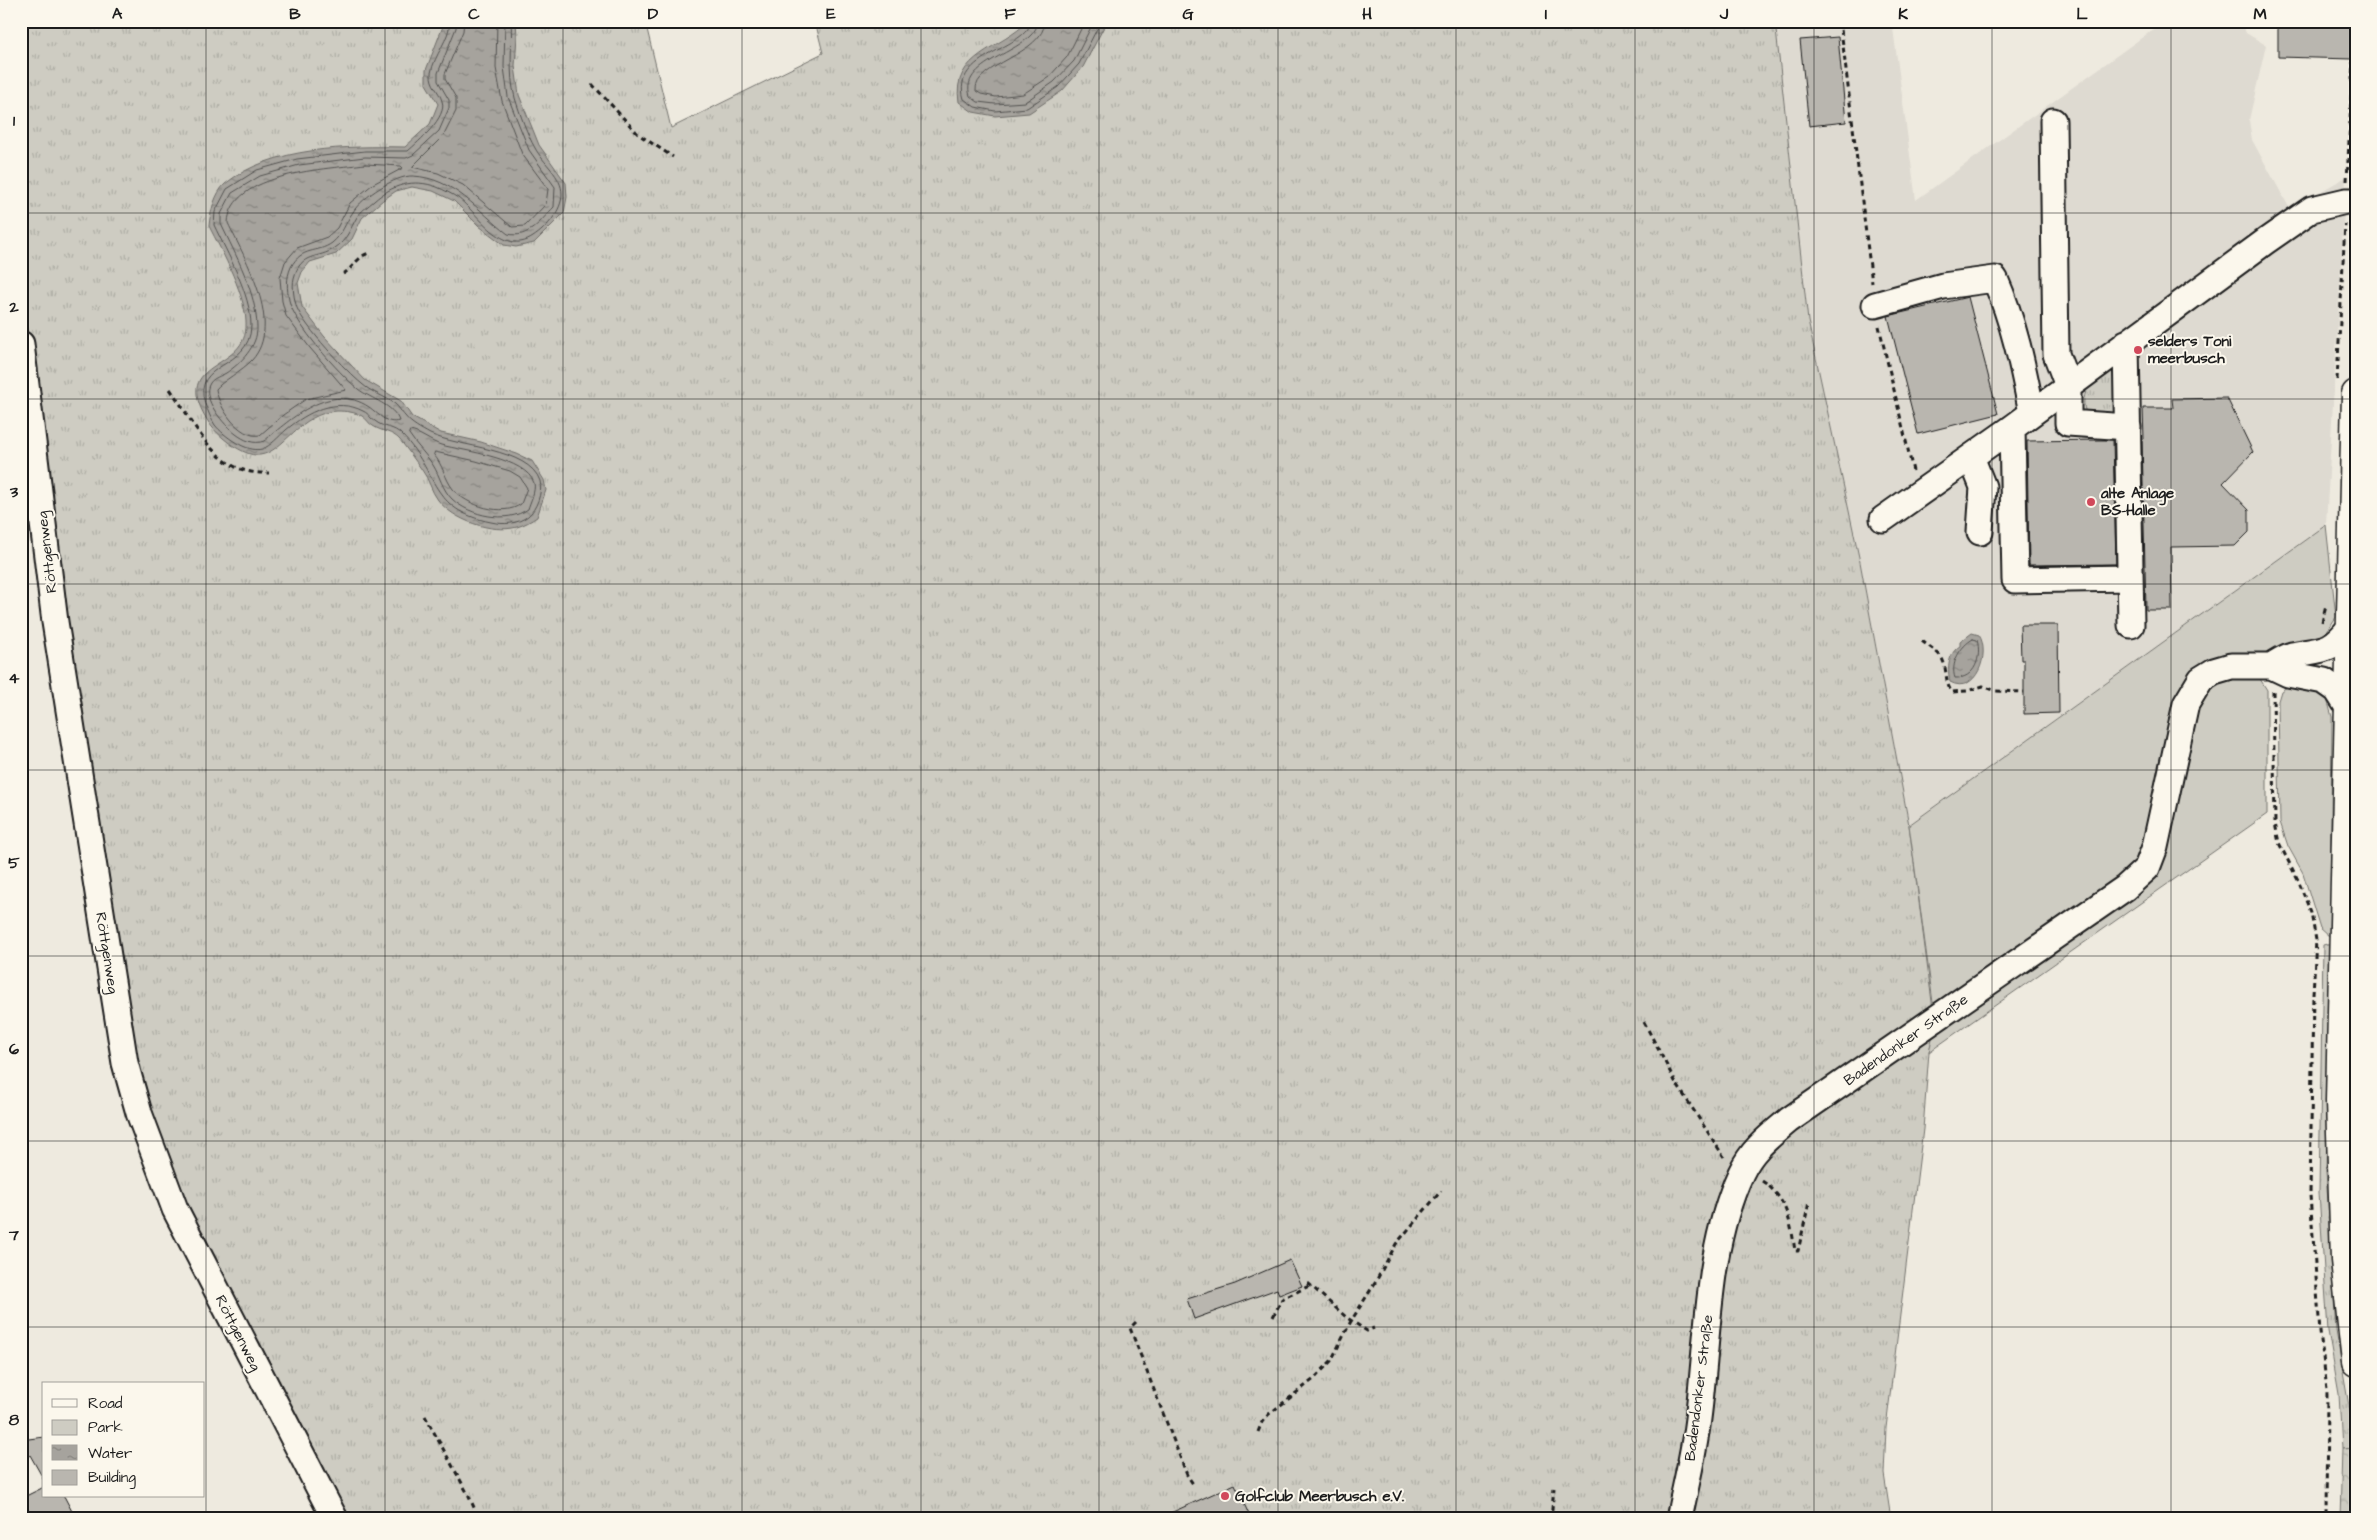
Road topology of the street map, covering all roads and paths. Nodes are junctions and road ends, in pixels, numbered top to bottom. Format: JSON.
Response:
{"nodes":[{"id":1,"x":1840,"y":21,"type":"edge"},
{"id":2,"x":2355,"y":21,"type":"edge"},
{"id":3,"x":592,"y":84,"type":"dead end"},
{"id":4,"x":2053,"y":121,"type":"dead end"},
{"id":5,"x":673,"y":158,"type":"dead end"},
{"id":6,"x":2351,"y":201,"type":"edge"},
{"id":7,"x":369,"y":253,"type":"dead end"},
{"id":8,"x":343,"y":274,"type":"dead end"},
{"id":9,"x":1875,"y":305,"type":"junction"},
{"id":10,"x":2126,"y":343,"type":"junction"},
{"id":11,"x":21,"y":344,"type":"edge"},
{"id":12,"x":2068,"y":386,"type":"junction"},
{"id":13,"x":170,"y":389,"type":"dead end"},
{"id":14,"x":2356,"y":394,"type":"edge"},
{"id":15,"x":2032,"y":413,"type":"junction"},
{"id":16,"x":2128,"y":427,"type":"junction"},
{"id":17,"x":2012,"y":428,"type":"junction"},
{"id":18,"x":1971,"y":457,"type":"junction"},
{"id":19,"x":269,"y":473,"type":"dead end"},
{"id":20,"x":1918,"y":493,"type":"junction"},
{"id":21,"x":1883,"y":518,"type":"dead end"},
{"id":22,"x":1980,"y":532,"type":"dead end"},
{"id":23,"x":2130,"y":578,"type":"junction"},
{"id":24,"x":2131,"y":625,"type":"dead end"},
{"id":25,"x":2350,"y":627,"type":"junction"},
{"id":26,"x":1922,"y":641,"type":"dead end"},
{"id":27,"x":2271,"y":666,"type":"junction"},
{"id":28,"x":2024,"y":692,"type":"dead end"},
{"id":29,"x":2349,"y":709,"type":"junction"},
{"id":30,"x":1441,"y":1191,"type":"dead end"},
{"id":31,"x":1273,"y":1317,"type":"dead end"},
{"id":32,"x":1351,"y":1321,"type":"junction"},
{"id":33,"x":1136,"y":1322,"type":"dead end"},
{"id":34,"x":1374,"y":1328,"type":"dead end"},
{"id":35,"x":2356,"y":1362,"type":"edge"},
{"id":36,"x":425,"y":1416,"type":"dead end"},
{"id":37,"x":1258,"y":1432,"type":"dead end"},
{"id":38,"x":1193,"y":1484,"type":"dead end"},
{"id":39,"x":1554,"y":1488,"type":"dead end"},
{"id":40,"x":335,"y":1519,"type":"edge"},
{"id":41,"x":478,"y":1519,"type":"edge"},
{"id":42,"x":1551,"y":1519,"type":"edge"},
{"id":43,"x":1679,"y":1519,"type":"edge"},
{"id":44,"x":2326,"y":1519,"type":"edge"}],
"edges":[{"from":1,"to":9,"type":"path"},
{"from":2,"to":6,"type":"path"},
{"from":3,"to":5,"type":"path"},
{"from":4,"to":12,"type":"street"},
{"from":6,"to":10,"type":"street"},
{"from":7,"to":8,"type":"path"},
{"from":9,"to":15,"type":"street"},
{"from":9,"to":20,"type":"path"},
{"from":10,"to":12,"type":"street"},
{"from":10,"to":16,"type":"street"},
{"from":11,"to":40,"type":"street","name":"Röttgenweg"},
{"from":12,"to":15,"type":"street"},
{"from":12,"to":16,"type":"street"},
{"from":13,"to":19,"type":"path"},
{"from":14,"to":25,"type":"main road"},
{"from":15,"to":17,"type":"street"},
{"from":16,"to":23,"type":"street"},
{"from":17,"to":18,"type":"street"},
{"from":17,"to":23,"type":"street"},
{"from":18,"to":20,"type":"street"},
{"from":18,"to":22,"type":"street"},
{"from":20,"to":21,"type":"street"},
{"from":23,"to":24,"type":"street"},
{"from":25,"to":27,"type":"street","name":"Badendonker Straße"},
{"from":25,"to":29,"type":"main road"},
{"from":26,"to":28,"type":"path"},
{"from":27,"to":29,"type":"street","name":"Badendonker Straße"},
{"from":27,"to":43,"type":"street","name":"Badendonker Straße"},
{"from":27,"to":44,"type":"path"},
{"from":29,"to":35,"type":"main road"},
{"from":30,"to":32,"type":"path"},
{"from":31,"to":32,"type":"path"},
{"from":32,"to":34,"type":"path"},
{"from":32,"to":37,"type":"path"},
{"from":33,"to":38,"type":"path"},
{"from":36,"to":41,"type":"path"},
{"from":39,"to":42,"type":"path"}]}
